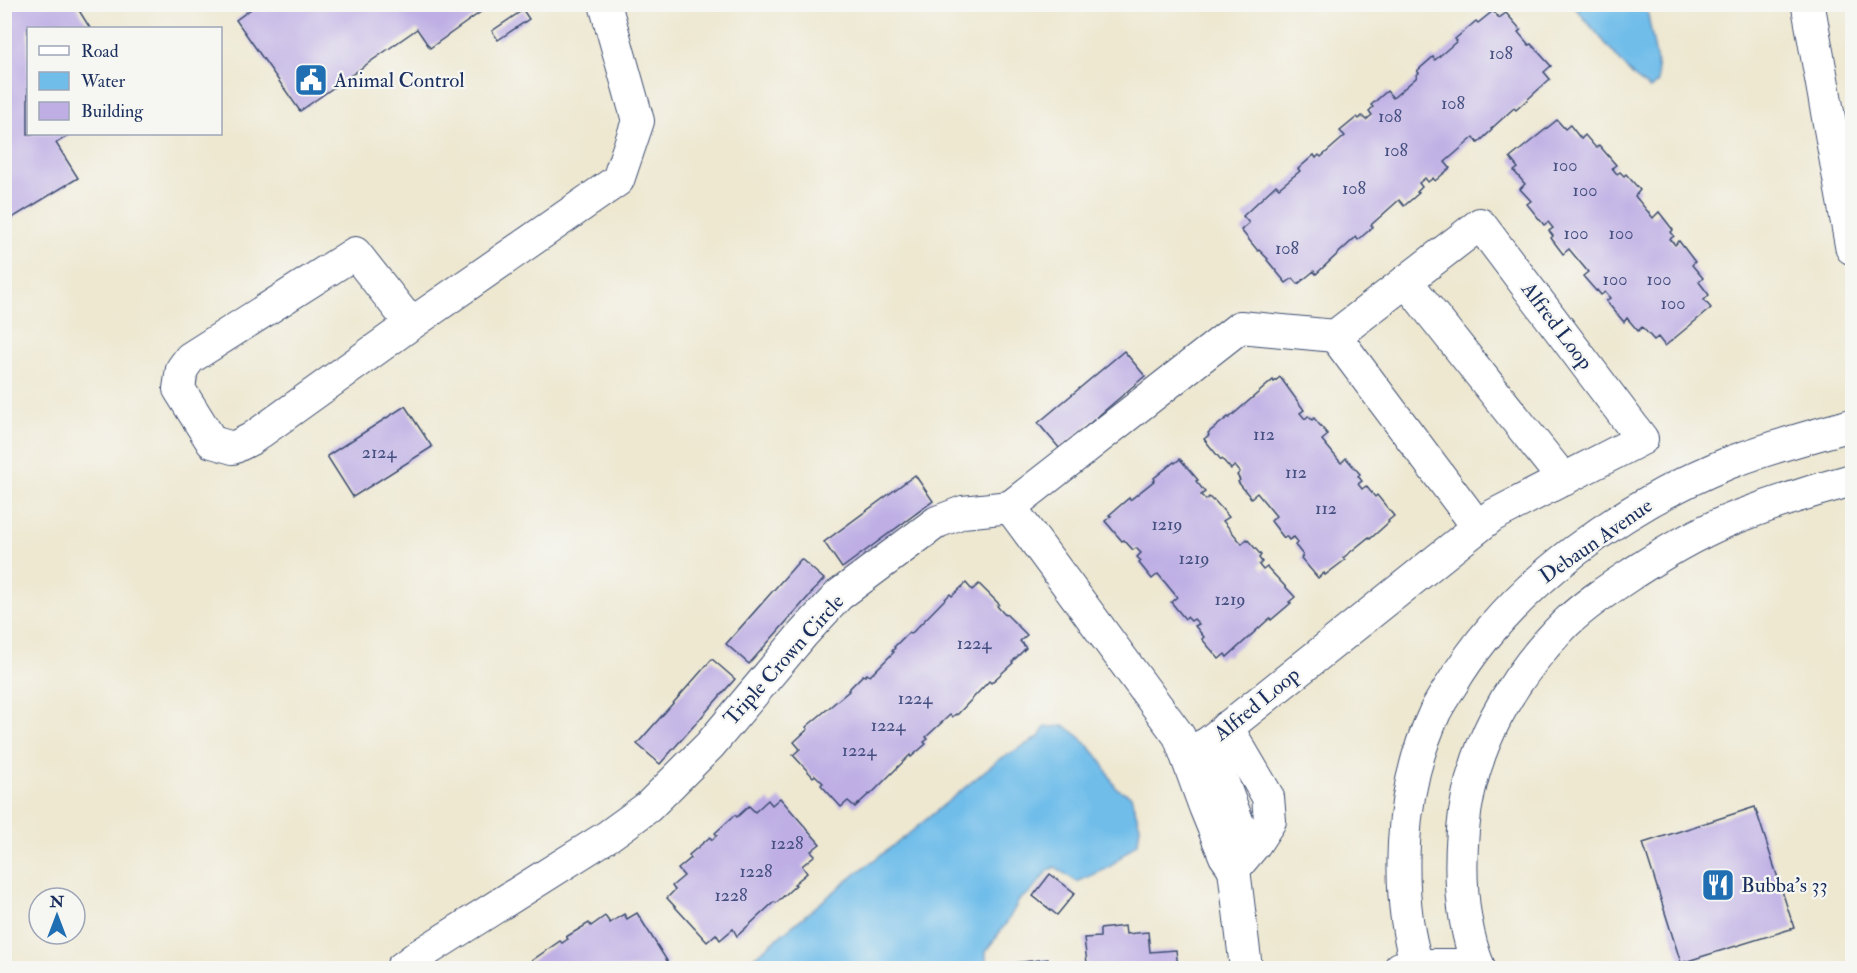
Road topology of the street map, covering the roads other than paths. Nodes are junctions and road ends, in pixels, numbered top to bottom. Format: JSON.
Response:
{"nodes":[{"id":1,"x":605,"y":4,"type":"edge"},
{"id":2,"x":1808,"y":4,"type":"edge"},
{"id":3,"x":1852,"y":248,"type":"edge"},
{"id":4,"x":1406,"y":281,"type":"junction"},
{"id":5,"x":411,"y":324,"type":"junction"},
{"id":6,"x":1335,"y":336,"type":"junction"},
{"id":7,"x":1852,"y":425,"type":"edge"},
{"id":8,"x":1564,"y":480,"type":"junction"},
{"id":9,"x":1852,"y":480,"type":"edge"},
{"id":10,"x":1010,"y":507,"type":"junction"},
{"id":11,"x":1478,"y":527,"type":"junction"},
{"id":12,"x":1207,"y":741,"type":"junction"},
{"id":13,"x":1234,"y":868,"type":"junction"},
{"id":14,"x":1412,"y":967,"type":"edge"},
{"id":15,"x":1477,"y":967,"type":"edge"},
{"id":16,"x":402,"y":969,"type":"edge"},
{"id":17,"x":1246,"y":969,"type":"edge"}],
"edges":[{"from":1,"to":5,"type":"street"},
{"from":2,"to":3,"type":"main road"},
{"from":4,"to":6,"type":"street","name":"Alfred Loop"},
{"from":4,"to":8,"type":"street"},
{"from":4,"to":8,"type":"street","name":"Alfred Loop"},
{"from":5,"to":5,"type":"street"},
{"from":6,"to":10,"type":"street"},
{"from":6,"to":11,"type":"street"},
{"from":7,"to":14,"type":"street","name":"Debaun Avenue"},
{"from":8,"to":11,"type":"street","name":"Alfred Loop"},
{"from":9,"to":15,"type":"street"},
{"from":10,"to":12,"type":"street"},
{"from":10,"to":16,"type":"street","name":"Triple Crown Circle"},
{"from":11,"to":12,"type":"street","name":"Alfred Loop"},
{"from":12,"to":13,"type":"street"},
{"from":12,"to":13,"type":"street"},
{"from":13,"to":17,"type":"street"},
{"from":14,"to":15,"type":"street"}]}
